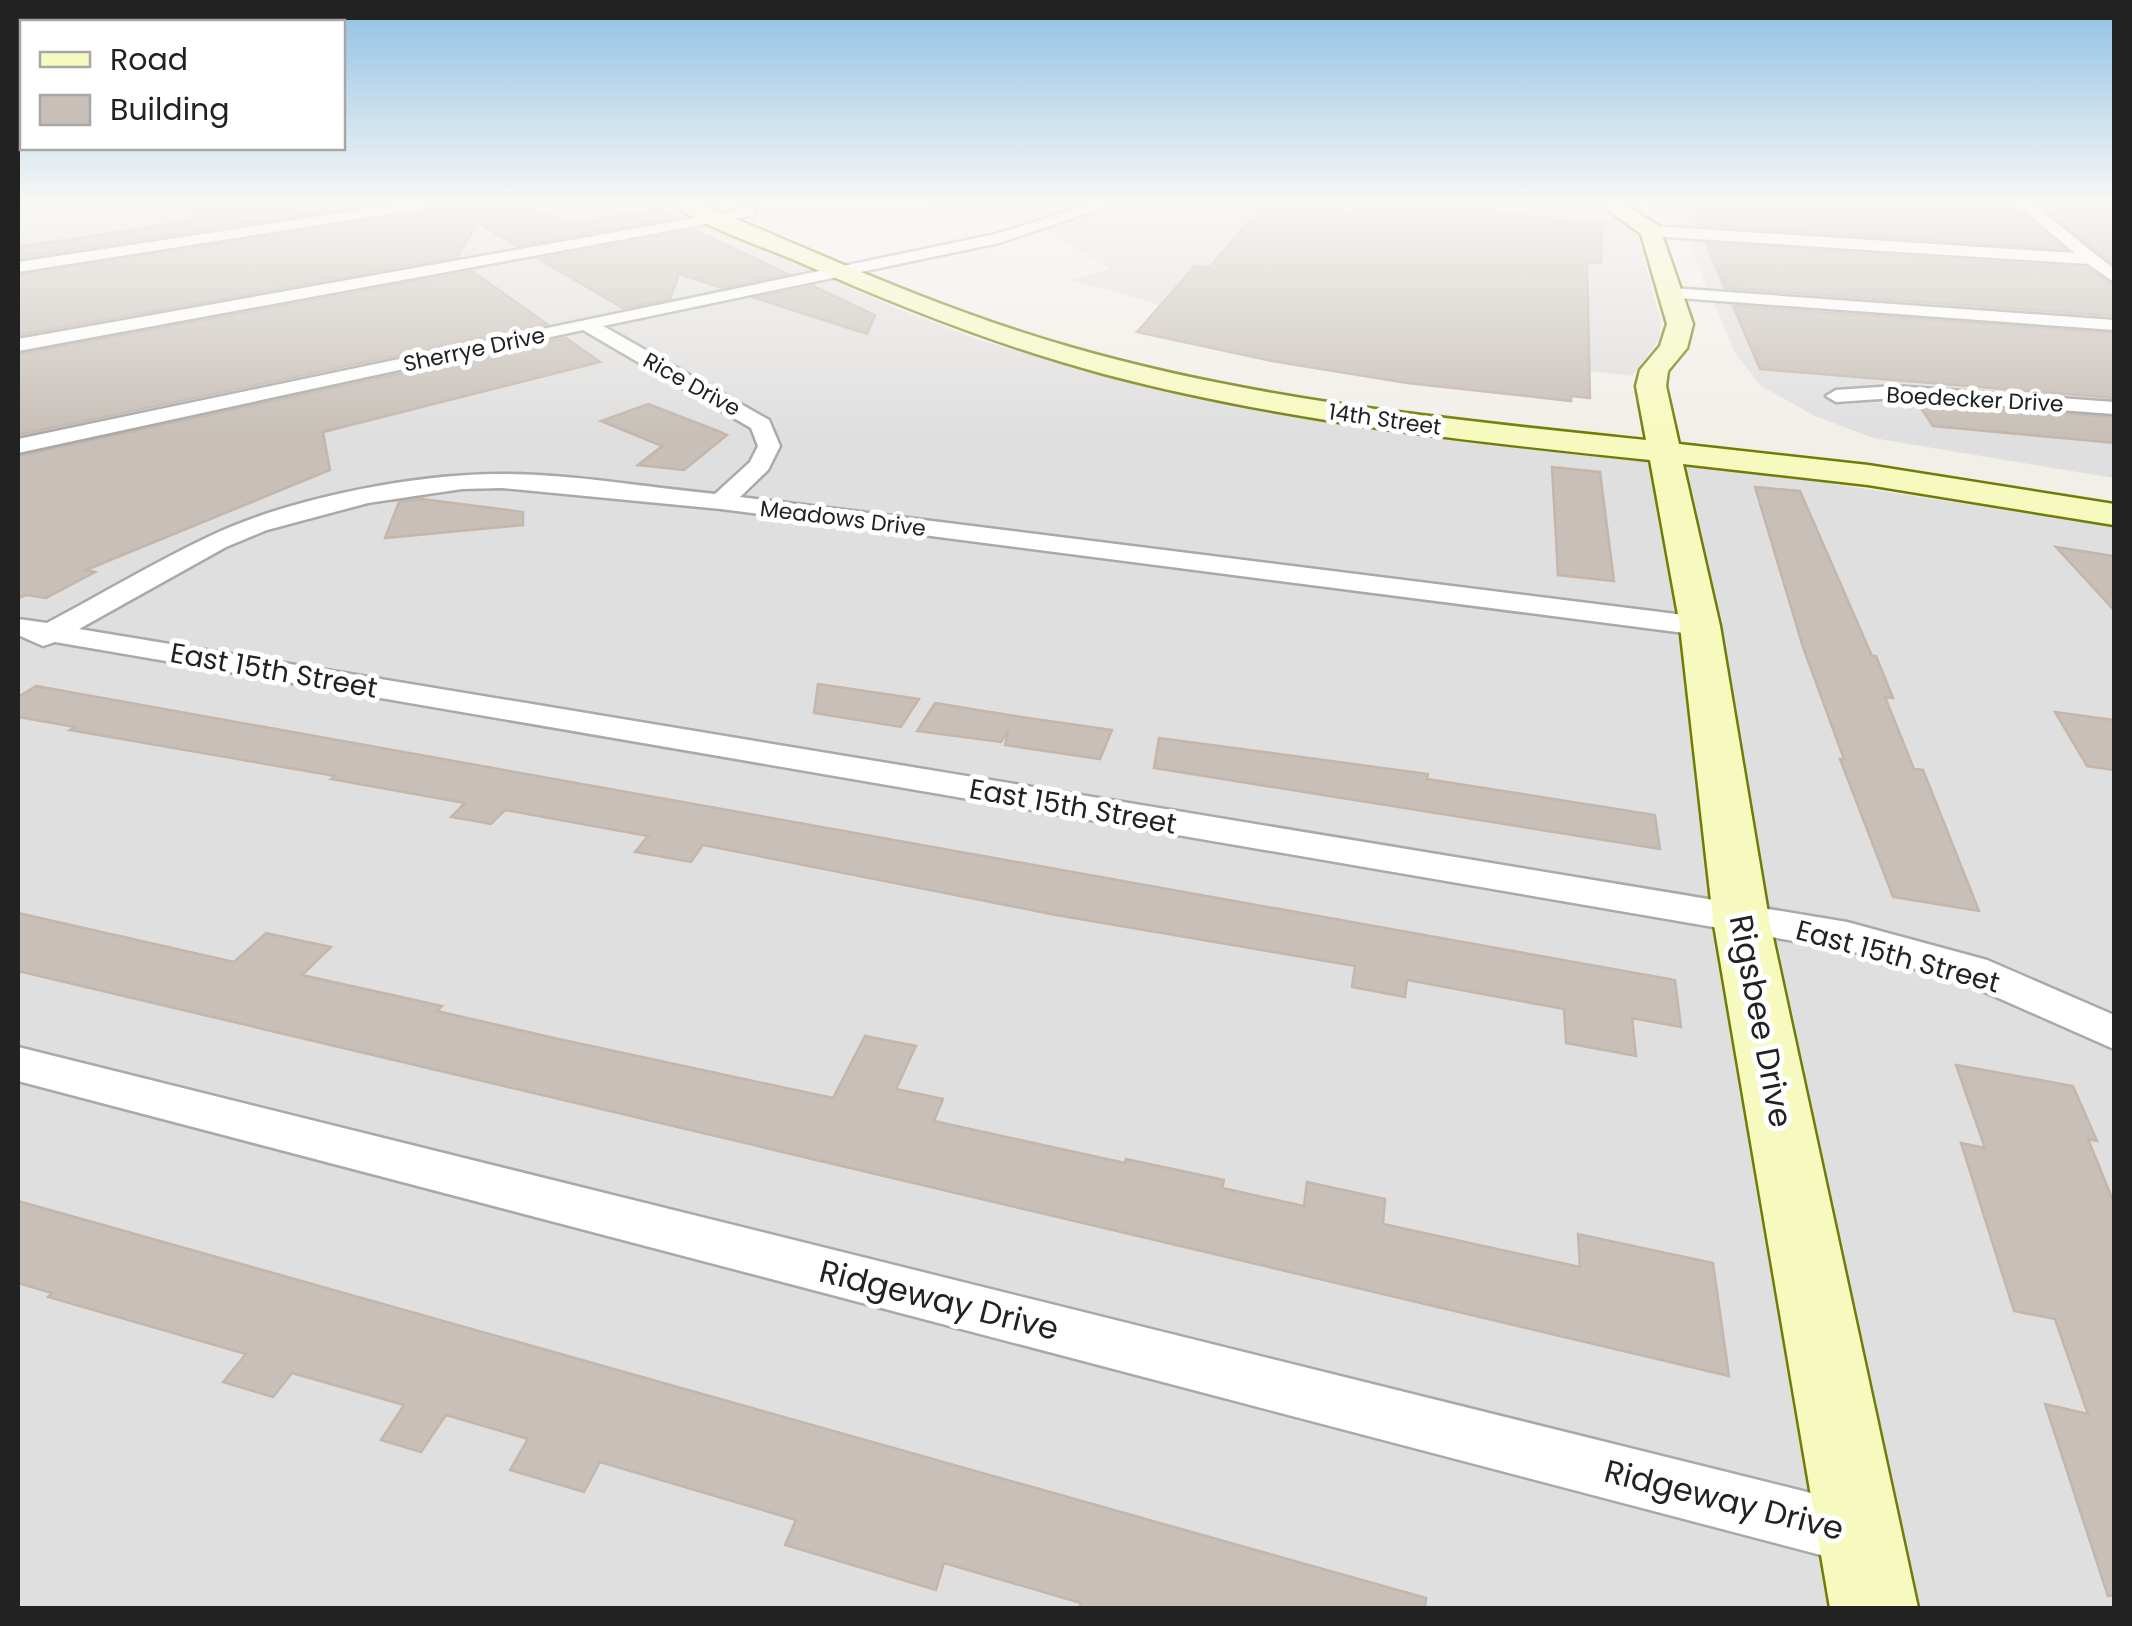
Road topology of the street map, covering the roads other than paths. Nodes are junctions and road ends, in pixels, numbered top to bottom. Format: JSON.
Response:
{"nodes":[{"id":1,"x":363,"y":281,"type":"edge"},
{"id":2,"x":800,"y":281,"type":"edge"},
{"id":3,"x":863,"y":281,"type":"edge"},
{"id":4,"x":922,"y":281,"type":"edge"},
{"id":5,"x":1668,"y":281,"type":"edge"},
{"id":6,"x":1672,"y":294,"type":"junction"},
{"id":7,"x":2114,"y":324,"type":"edge"},
{"id":8,"x":589,"y":326,"type":"junction"},
{"id":9,"x":18,"y":345,"type":"edge"},
{"id":10,"x":1836,"y":396,"type":"dead end"},
{"id":11,"x":2114,"y":408,"type":"edge"},
{"id":12,"x":1662,"y":442,"type":"junction"},
{"id":13,"x":18,"y":446,"type":"edge"},
{"id":14,"x":2114,"y":491,"type":"edge"},
{"id":15,"x":721,"y":502,"type":"junction"},
{"id":16,"x":2114,"y":514,"type":"edge"},
{"id":17,"x":1700,"y":626,"type":"junction"},
{"id":18,"x":34,"y":630,"type":"edge"},
{"id":19,"x":18,"y":651,"type":"edge"},
{"id":20,"x":1741,"y":919,"type":"junction"},
{"id":21,"x":2114,"y":1033,"type":"edge"},
{"id":22,"x":18,"y":1064,"type":"edge"},
{"id":23,"x":1860,"y":1536,"type":"junction"},
{"id":24,"x":1874,"y":1608,"type":"edge"}],
"edges":[{"from":1,"to":9,"type":"street"},
{"from":2,"to":8,"type":"street","name":"Sherrye Drive"},
{"from":3,"to":12,"type":"main road","name":"14th Street"},
{"from":4,"to":12,"type":"main road","name":"14th Street"},
{"from":5,"to":6,"type":"main road","name":"Rigsbee Drive"},
{"from":6,"to":7,"type":"street"},
{"from":6,"to":12,"type":"main road","name":"Rigsbee Drive"},
{"from":8,"to":13,"type":"street","name":"Sherrye Drive"},
{"from":8,"to":15,"type":"street","name":"Rice Drive"},
{"from":10,"to":11,"type":"street","name":"Boedecker Drive"},
{"from":12,"to":14,"type":"main road","name":"14th Street"},
{"from":12,"to":16,"type":"main road","name":"14th Street"},
{"from":12,"to":17,"type":"main road","name":"Rigsbee Drive"},
{"from":15,"to":17,"type":"street","name":"Meadows Drive"},
{"from":15,"to":18,"type":"street","name":"Meadows Drive"},
{"from":17,"to":20,"type":"main road","name":"Rigsbee Drive"},
{"from":18,"to":19,"type":"street","name":"Meadows Drive"},
{"from":18,"to":20,"type":"street","name":"East 15th Street"},
{"from":20,"to":21,"type":"street","name":"East 15th Street"},
{"from":20,"to":23,"type":"main road","name":"Rigsbee Drive"},
{"from":22,"to":23,"type":"street","name":"Ridgeway Drive"},
{"from":23,"to":24,"type":"main road","name":"Rigsbee Drive"}]}
